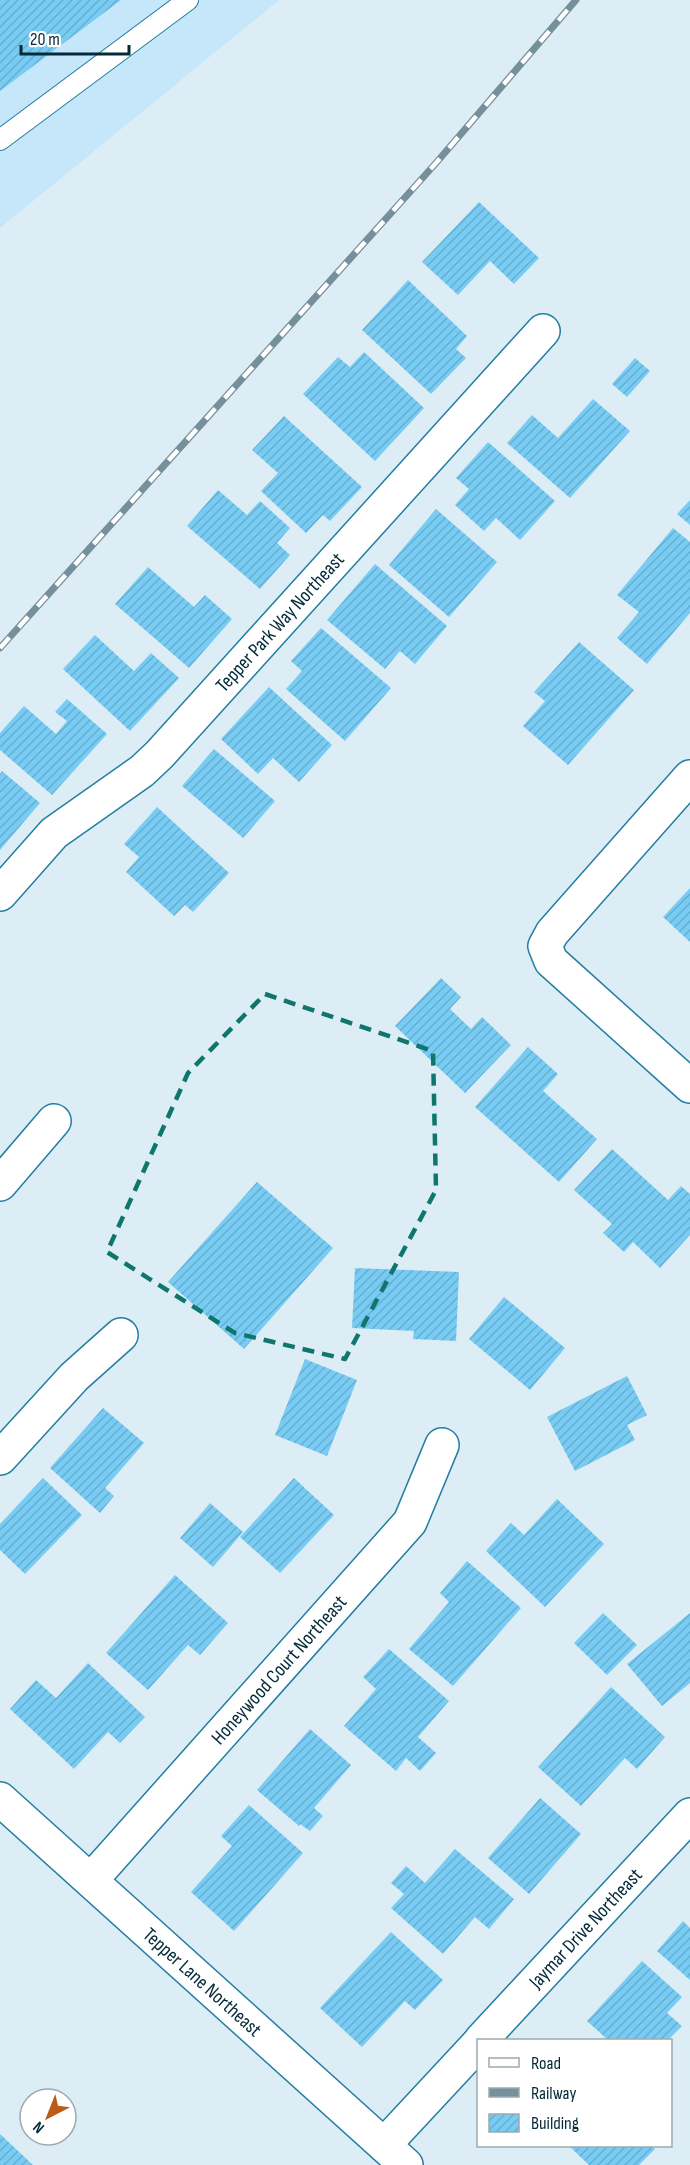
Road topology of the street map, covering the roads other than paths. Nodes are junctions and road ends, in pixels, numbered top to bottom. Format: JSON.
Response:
{"nodes":[{"id":1,"x":188,"y":0,"type":"edge"},
{"id":2,"x":0,"y":140,"type":"edge"},
{"id":3,"x":543,"y":331,"type":"dead end"},
{"id":4,"x":690,"y":777,"type":"edge"},
{"id":5,"x":0,"y":894,"type":"edge"},
{"id":6,"x":690,"y":1086,"type":"edge"},
{"id":7,"x":54,"y":1121,"type":"dead end"},
{"id":8,"x":0,"y":1184,"type":"edge"},
{"id":9,"x":121,"y":1335,"type":"dead end"},
{"id":10,"x":442,"y":1445,"type":"dead end"},
{"id":11,"x":0,"y":1458,"type":"edge"},
{"id":12,"x":0,"y":1799,"type":"edge"},
{"id":13,"x":690,"y":1815,"type":"edge"},
{"id":14,"x":91,"y":1880,"type":"junction"},
{"id":15,"x":483,"y":2039,"type":"edge"},
{"id":16,"x":477,"y":2046,"type":"edge"},
{"id":17,"x":395,"y":2155,"type":"edge"}],
"edges":[{"from":1,"to":2,"type":"lane"},
{"from":3,"to":5,"type":"street","name":"Tepper Park Way Northeast"},
{"from":4,"to":6,"type":"street"},
{"from":7,"to":8,"type":"street"},
{"from":9,"to":11,"type":"street"},
{"from":10,"to":14,"type":"street","name":"Honeywood Court Northeast"},
{"from":12,"to":14,"type":"street","name":"Tepper Lane Northeast"},
{"from":13,"to":15,"type":"street","name":"Jaymar Drive Northeast"},
{"from":14,"to":17,"type":"street","name":"Tepper Lane Northeast"},
{"from":16,"to":17,"type":"street","name":"Jaymar Drive Northeast"}]}
